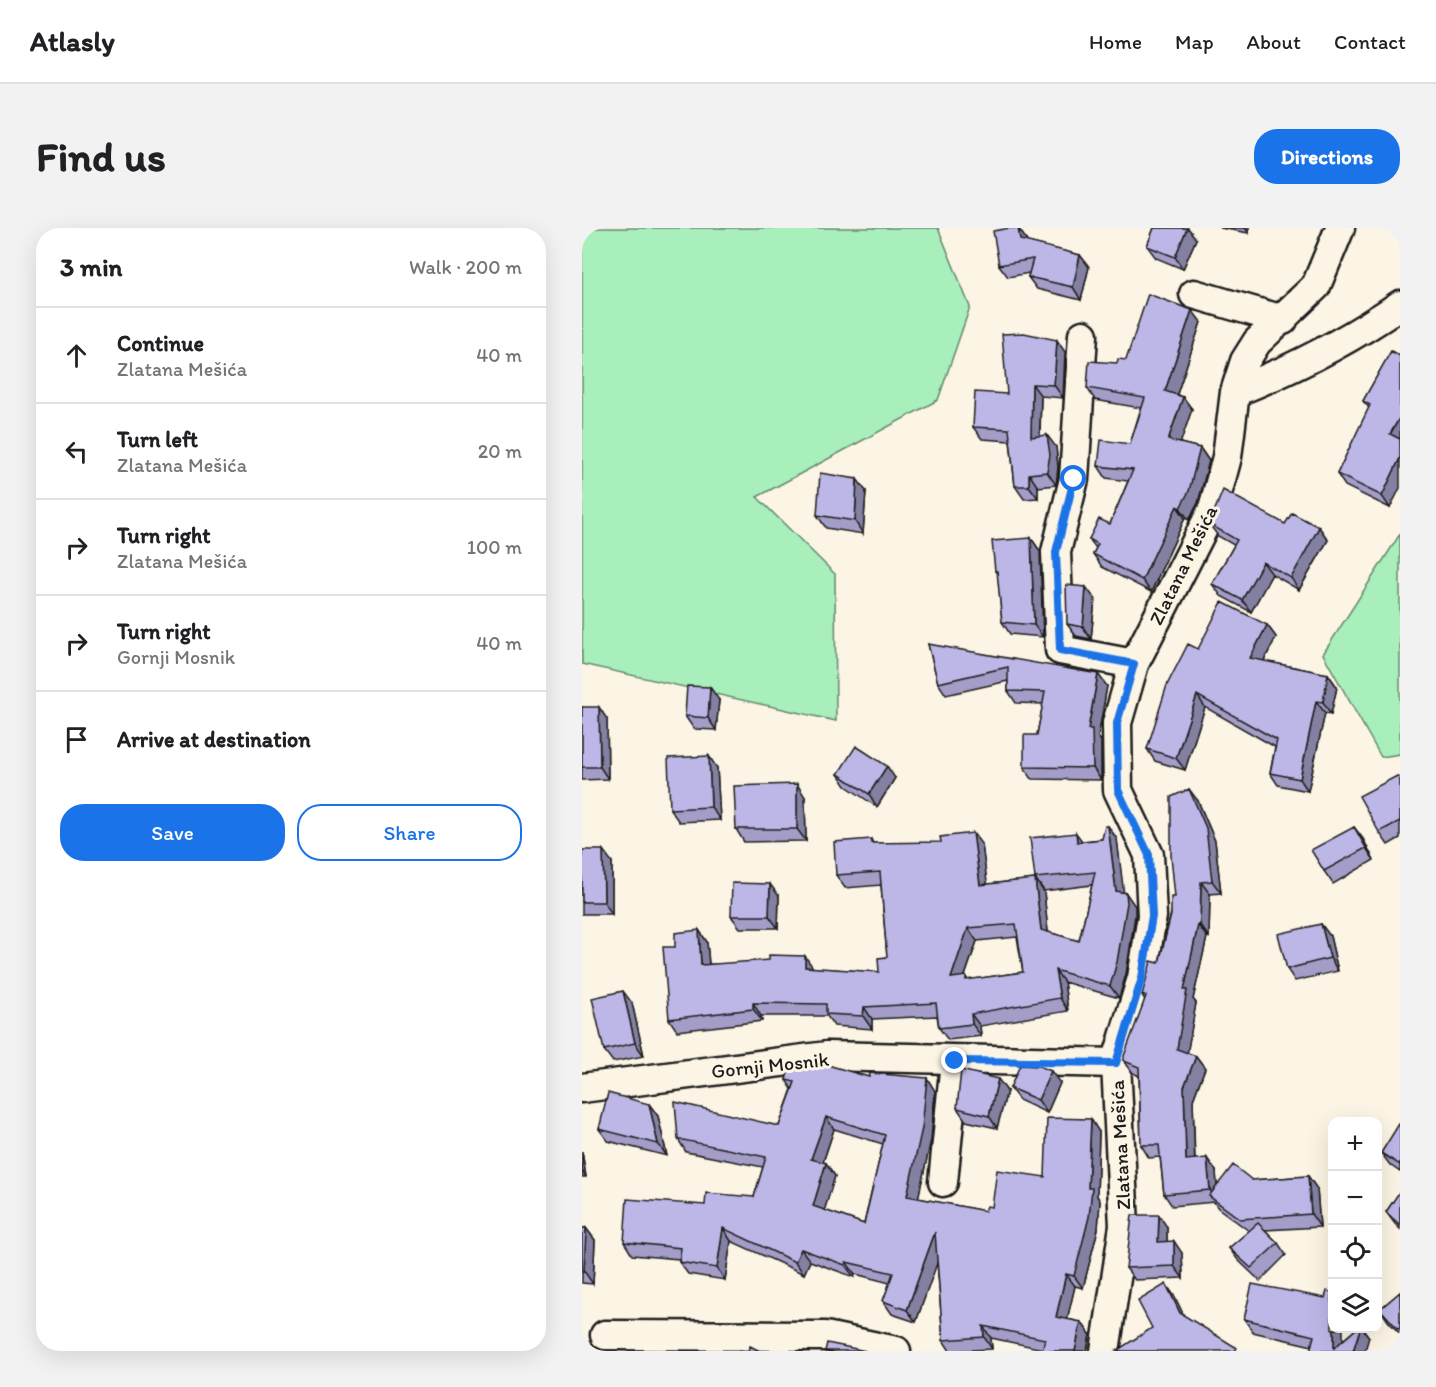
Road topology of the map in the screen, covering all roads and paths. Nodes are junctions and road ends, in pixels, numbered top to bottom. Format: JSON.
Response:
{"nodes":[{"id":1,"x":1340,"y":228,"type":"edge"},
{"id":2,"x":1194,"y":294,"type":"dead end"},
{"id":3,"x":1400,"y":305,"type":"edge"},
{"id":4,"x":1283,"y":320,"type":"junction"},
{"id":5,"x":1083,"y":335,"type":"dead end"},
{"id":6,"x":1235,"y":392,"type":"junction"},
{"id":7,"x":1134,"y":664,"type":"junction"},
{"id":8,"x":955,"y":1061,"type":"junction"},
{"id":9,"x":1116,"y":1063,"type":"junction"},
{"id":10,"x":583,"y":1082,"type":"edge"},
{"id":11,"x":943,"y":1182,"type":"dead end"},
{"id":12,"x":605,"y":1335,"type":"dead end"},
{"id":13,"x":822,"y":1344,"type":"edge"},
{"id":14,"x":896,"y":1351,"type":"edge"},
{"id":15,"x":1105,"y":1351,"type":"edge"}],
"edges":[{"from":1,"to":4,"type":"street","name":"Zlatana Mešića"},
{"from":2,"to":4,"type":"street"},
{"from":3,"to":6,"type":"street"},
{"from":4,"to":6,"type":"street","name":"Zlatana Mešića"},
{"from":5,"to":7,"type":"street"},
{"from":6,"to":7,"type":"street","name":"Zlatana Mešića"},
{"from":7,"to":9,"type":"street","name":"Zlatana Mešića"},
{"from":8,"to":9,"type":"street","name":"Gornji Mosnik"},
{"from":8,"to":10,"type":"street","name":"Gornji Mosnik"},
{"from":8,"to":11,"type":"street"},
{"from":9,"to":15,"type":"street","name":"Zlatana Mešića"},
{"from":12,"to":13,"type":"street"},
{"from":13,"to":14,"type":"street"}]}
